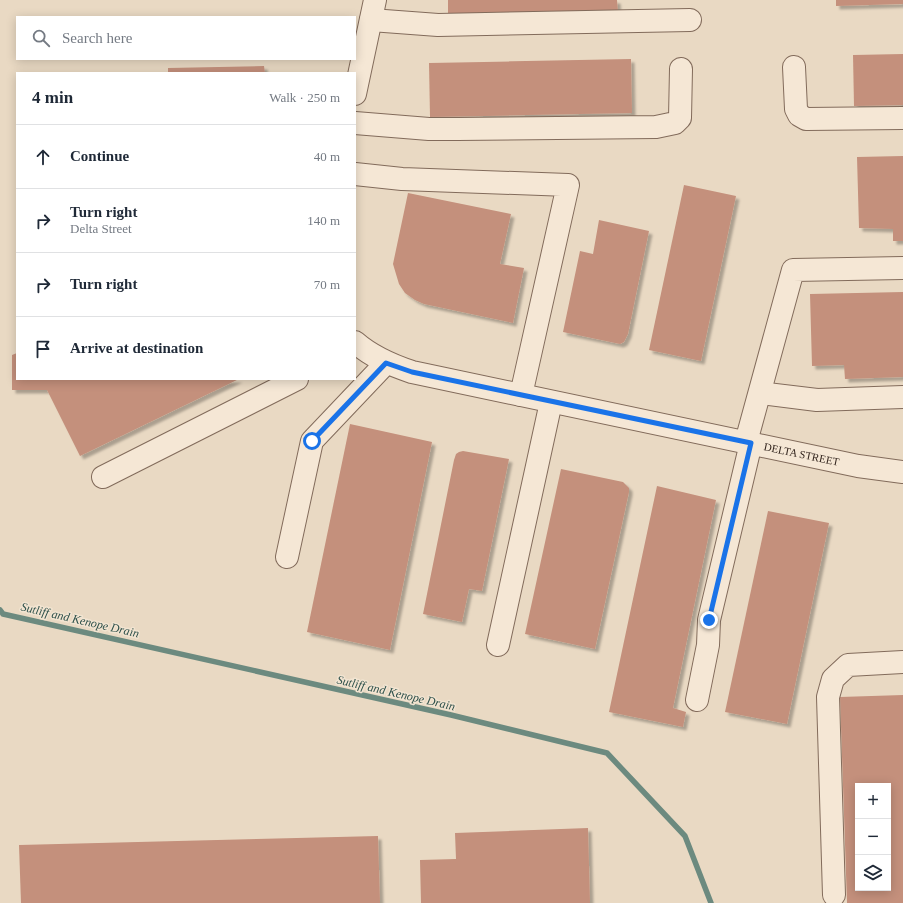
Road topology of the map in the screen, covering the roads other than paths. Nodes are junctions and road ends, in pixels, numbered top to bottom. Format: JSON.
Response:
{"nodes":[{"id":1,"x":373,"y":10,"type":"edge"},
{"id":2,"x":690,"y":20,"type":"dead end"},
{"id":3,"x":794,"y":67,"type":"dead end"},
{"id":4,"x":681,"y":69,"type":"dead end"},
{"id":5,"x":356,"y":89,"type":"edge"},
{"id":6,"x":903,"y":118,"type":"edge"},
{"id":7,"x":356,"y":123,"type":"edge"},
{"id":8,"x":356,"y":174,"type":"edge"},
{"id":9,"x":903,"y":268,"type":"edge"},
{"id":10,"x":356,"y":343,"type":"edge"},
{"id":11,"x":386,"y":363,"type":"junction"},
{"id":12,"x":295,"y":380,"type":"edge"},
{"id":13,"x":760,"y":393,"type":"junction"},
{"id":14,"x":521,"y":395,"type":"junction"},
{"id":15,"x":903,"y":397,"type":"edge"},
{"id":16,"x":551,"y":402,"type":"junction"},
{"id":17,"x":749,"y":443,"type":"junction"},
{"id":18,"x":903,"y":472,"type":"edge"},
{"id":19,"x":103,"y":477,"type":"dead end"},
{"id":20,"x":287,"y":557,"type":"dead end"},
{"id":21,"x":498,"y":646,"type":"dead end"},
{"id":22,"x":903,"y":662,"type":"edge"},
{"id":23,"x":697,"y":700,"type":"dead end"},
{"id":24,"x":834,"y":894,"type":"dead end"}],
"edges":[{"from":1,"to":2,"type":"street"},
{"from":1,"to":5,"type":"street"},
{"from":3,"to":6,"type":"street"},
{"from":4,"to":7,"type":"street"},
{"from":8,"to":14,"type":"street"},
{"from":9,"to":13,"type":"street"},
{"from":10,"to":11,"type":"street","name":"DELTA STREET"},
{"from":11,"to":14,"type":"street","name":"DELTA STREET"},
{"from":11,"to":20,"type":"street"},
{"from":12,"to":19,"type":"street"},
{"from":13,"to":15,"type":"street"},
{"from":13,"to":17,"type":"street"},
{"from":14,"to":16,"type":"street","name":"DELTA STREET"},
{"from":16,"to":17,"type":"street","name":"DELTA STREET"},
{"from":16,"to":21,"type":"street"},
{"from":17,"to":18,"type":"street","name":"DELTA STREET"},
{"from":17,"to":23,"type":"street"},
{"from":22,"to":24,"type":"street"}]}
